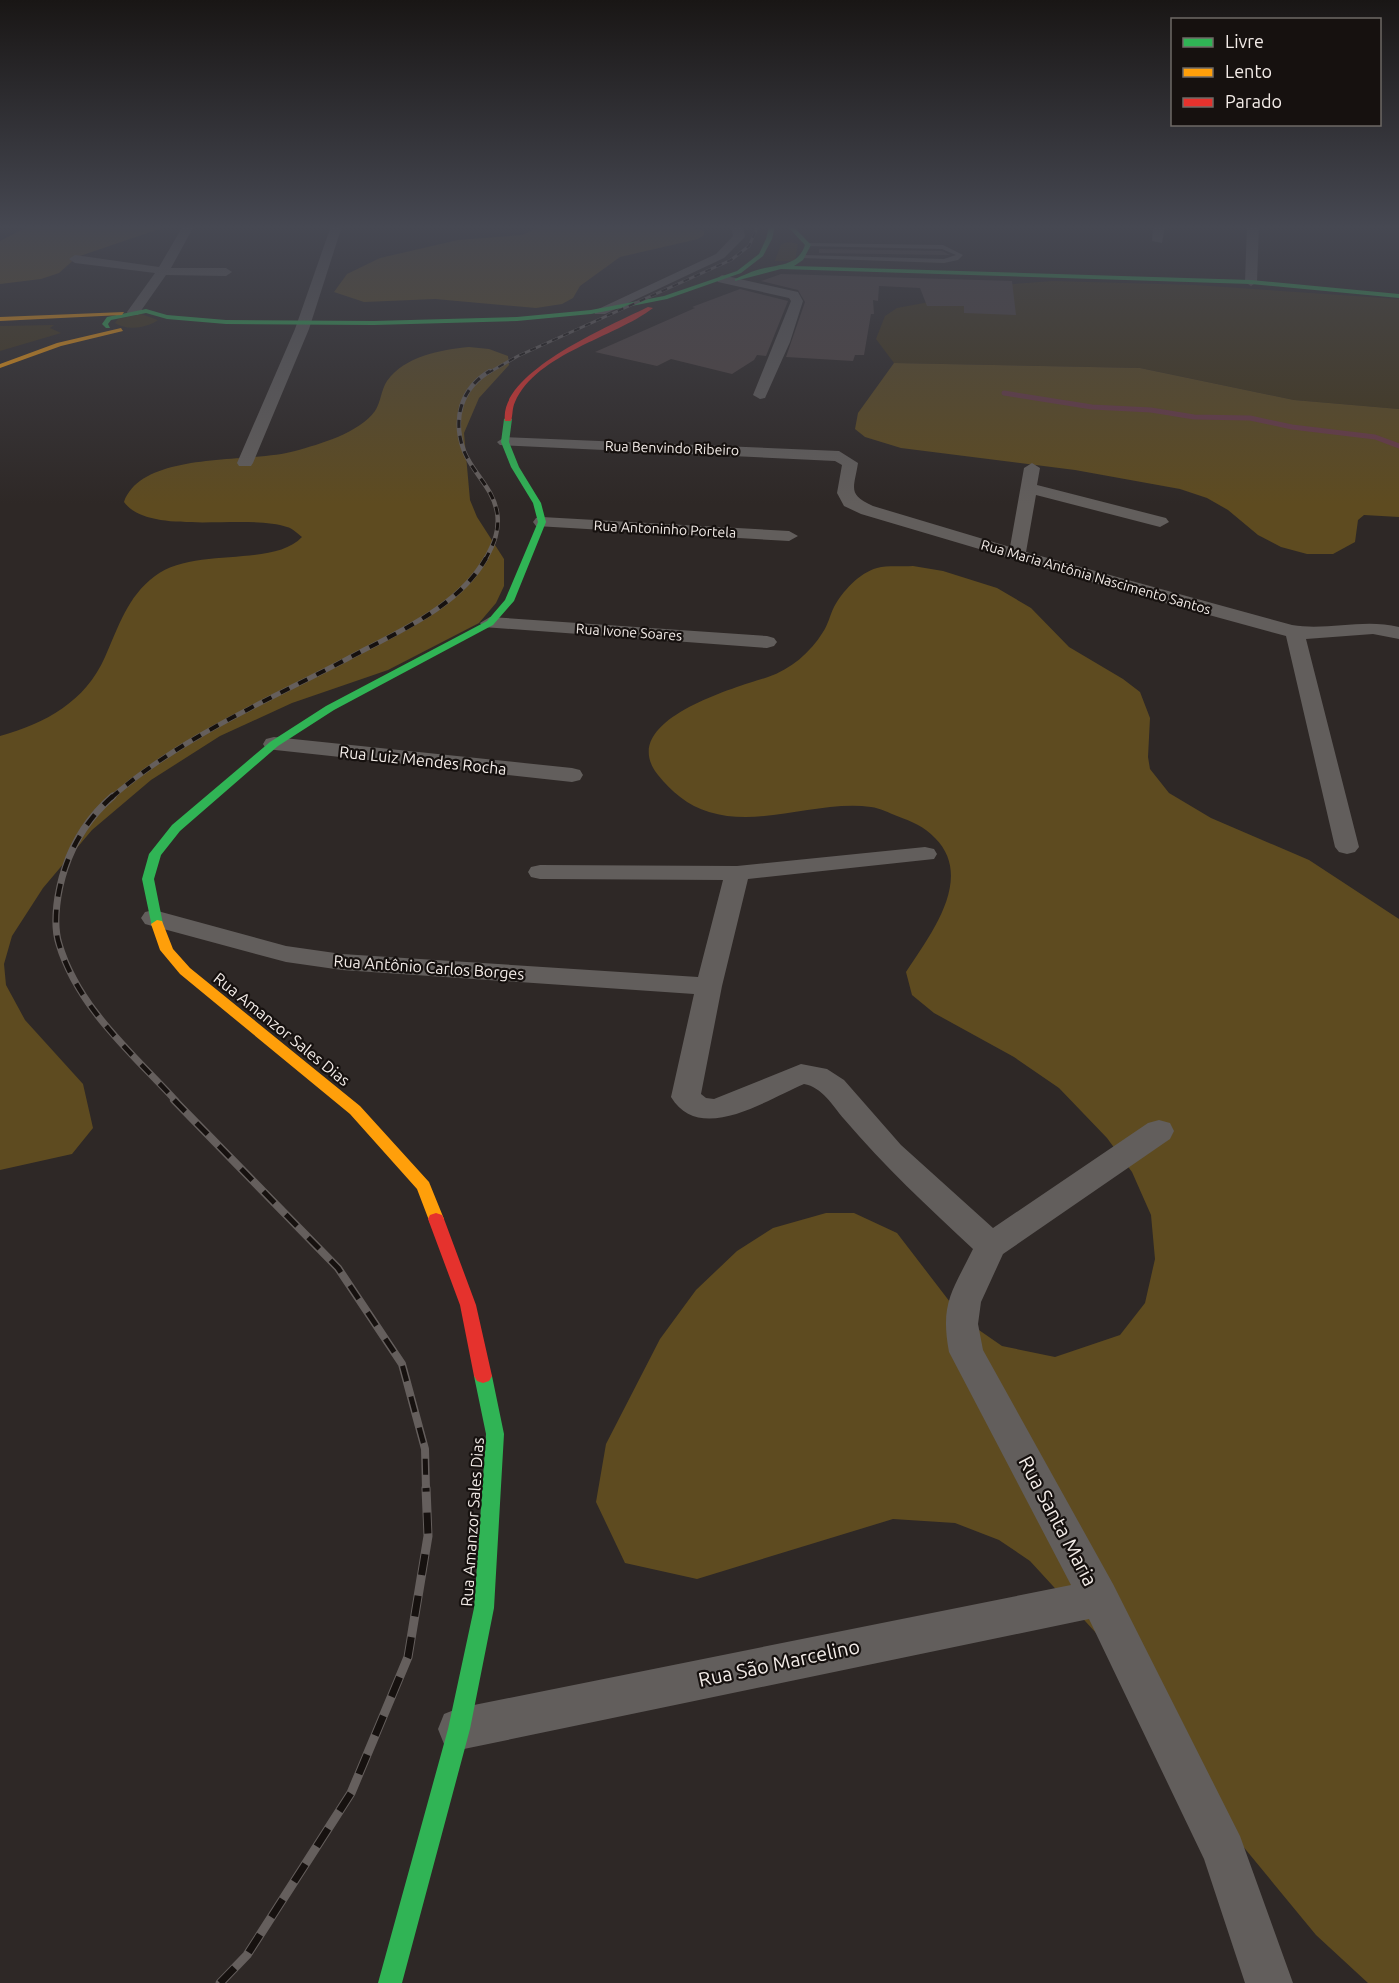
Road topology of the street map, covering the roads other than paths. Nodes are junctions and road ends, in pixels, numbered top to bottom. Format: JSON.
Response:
{"nodes":[{"id":1,"x":0,"y":319,"type":"edge"},
{"id":2,"x":16,"y":319,"type":"edge"},
{"id":3,"x":76,"y":319,"type":"edge"},
{"id":4,"x":121,"y":319,"type":"edge"},
{"id":5,"x":166,"y":319,"type":"edge"},
{"id":6,"x":184,"y":319,"type":"edge"},
{"id":7,"x":305,"y":319,"type":"edge"},
{"id":8,"x":520,"y":319,"type":"edge"},
{"id":9,"x":588,"y":319,"type":"edge"},
{"id":10,"x":613,"y":319,"type":"edge"},
{"id":11,"x":791,"y":319,"type":"edge"},
{"id":12,"x":112,"y":326,"type":"junction"},
{"id":13,"x":302,"y":327,"type":"junction"},
{"id":14,"x":145,"y":329,"type":"junction"},
{"id":15,"x":0,"y":360,"type":"edge"},
{"id":16,"x":0,"y":366,"type":"edge"},
{"id":17,"x":760,"y":395,"type":"dead end"},
{"id":18,"x":505,"y":442,"type":"junction"},
{"id":19,"x":839,"y":456,"type":"joint"},
{"id":20,"x":245,"y":463,"type":"dead end"},
{"id":21,"x":1032,"y":468,"type":"dead end"},
{"id":22,"x":1028,"y":488,"type":"junction"},
{"id":23,"x":542,"y":522,"type":"junction"},
{"id":24,"x":1160,"y":522,"type":"dead end"},
{"id":25,"x":789,"y":536,"type":"dead end"},
{"id":26,"x":1017,"y":555,"type":"junction"},
{"id":27,"x":490,"y":622,"type":"junction"},
{"id":28,"x":1394,"y":626,"type":"edge"},
{"id":29,"x":1295,"y":632,"type":"junction"},
{"id":30,"x":767,"y":642,"type":"dead end"},
{"id":31,"x":273,"y":744,"type":"junction"},
{"id":32,"x":572,"y":775,"type":"dead end"},
{"id":33,"x":1347,"y":847,"type":"dead end"},
{"id":34,"x":925,"y":854,"type":"dead end"},
{"id":35,"x":540,"y":872,"type":"dead end"},
{"id":36,"x":737,"y":873,"type":"junction"},
{"id":37,"x":154,"y":918,"type":"junction"},
{"id":38,"x":709,"y":987,"type":"junction"},
{"id":39,"x":1159,"y":1131,"type":"dead end"},
{"id":40,"x":992,"y":1246,"type":"junction"},
{"id":41,"x":1099,"y":1598,"type":"junction"},
{"id":42,"x":459,"y":1729,"type":"junction"},
{"id":43,"x":390,"y":1983,"type":"edge"},
{"id":44,"x":1269,"y":1983,"type":"edge"}],
"edges":[{"from":1,"to":2,"type":"main road"},
{"from":3,"to":12,"type":"main road"},
{"from":4,"to":12,"type":"main road"},
{"from":5,"to":14,"type":"main road"},
{"from":6,"to":13,"type":"main road"},
{"from":7,"to":13,"type":"street"},
{"from":8,"to":13,"type":"main road"},
{"from":9,"to":13,"type":"main road"},
{"from":10,"to":18,"type":"main road"},
{"from":11,"to":17,"type":"street"},
{"from":12,"to":14,"type":"main road"},
{"from":12,"to":15,"type":"main road"},
{"from":12,"to":16,"type":"main road"},
{"from":13,"to":14,"type":"main road"},
{"from":13,"to":20,"type":"street"},
{"from":18,"to":19,"type":"street","name":"Rua Benvindo Ribeiro"},
{"from":18,"to":23,"type":"main road"},
{"from":19,"to":26,"type":"street","name":"Rua Maria Antônia Nascimento Santos"},
{"from":21,"to":22,"type":"street"},
{"from":22,"to":24,"type":"street"},
{"from":22,"to":26,"type":"street"},
{"from":23,"to":25,"type":"street","name":"Rua Antoninho Portela"},
{"from":23,"to":27,"type":"main road","name":"Rua Amanzor Sales Dias"},
{"from":26,"to":29,"type":"street","name":"Rua Maria Antônia Nascimento Santos"},
{"from":27,"to":30,"type":"street","name":"Rua Ivone Soares"},
{"from":27,"to":31,"type":"main road","name":"Rua Amanzor Sales Dias"},
{"from":28,"to":29,"type":"street","name":"Rua Maria Antônia Nascimento Santos"},
{"from":29,"to":33,"type":"street"},
{"from":31,"to":32,"type":"street","name":"Rua Luiz Mendes Rocha"},
{"from":31,"to":37,"type":"main road","name":"Rua Amanzor Sales Dias"},
{"from":34,"to":36,"type":"street"},
{"from":35,"to":36,"type":"street"},
{"from":36,"to":38,"type":"street"},
{"from":37,"to":38,"type":"street","name":"Rua Antônio Carlos Borges"},
{"from":37,"to":42,"type":"main road","name":"Rua Amanzor Sales Dias"},
{"from":38,"to":40,"type":"street"},
{"from":39,"to":40,"type":"street","name":"Rua Santa Maria"},
{"from":40,"to":41,"type":"street","name":"Rua Santa Maria"},
{"from":41,"to":42,"type":"street","name":"Rua São Marcelino"},
{"from":41,"to":44,"type":"street","name":"Rua Santa Maria"},
{"from":42,"to":43,"type":"main road","name":"Rua Amanzor Sales Dias"}]}
